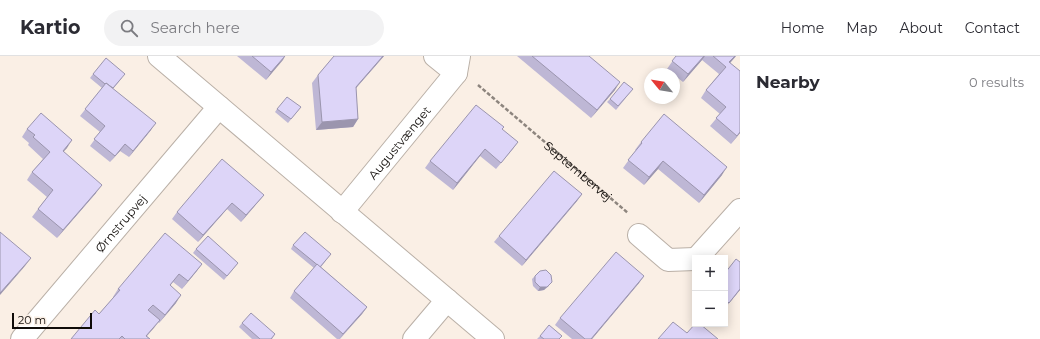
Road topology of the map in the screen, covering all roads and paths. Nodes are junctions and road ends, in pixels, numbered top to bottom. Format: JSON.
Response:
{"nodes":[{"id":1,"x":159,"y":56,"type":"edge"},
{"id":2,"x":435,"y":56,"type":"edge"},
{"id":3,"x":458,"y":65,"type":"edge"},
{"id":4,"x":219,"y":107,"type":"junction"},
{"id":5,"x":740,"y":210,"type":"edge"},
{"id":6,"x":342,"y":212,"type":"junction"},
{"id":7,"x":639,"y":235,"type":"joint"},
{"id":8,"x":699,"y":255,"type":"edge"},
{"id":9,"x":692,"y":258,"type":"edge"},
{"id":10,"x":447,"y":300,"type":"junction"},
{"id":11,"x":22,"y":339,"type":"edge"},
{"id":12,"x":414,"y":339,"type":"edge"},
{"id":13,"x":493,"y":339,"type":"edge"}],
"edges":[{"from":1,"to":4,"type":"street"},
{"from":2,"to":3,"type":"street"},
{"from":3,"to":6,"type":"street","name":"Augustvænget"},
{"from":3,"to":7,"type":"path","name":"Septembervej"},
{"from":4,"to":6,"type":"street"},
{"from":4,"to":11,"type":"street","name":"Ørnstrupvej"},
{"from":5,"to":8,"type":"street"},
{"from":6,"to":10,"type":"street"},
{"from":7,"to":9,"type":"street"},
{"from":10,"to":12,"type":"street"},
{"from":10,"to":13,"type":"street"}]}
